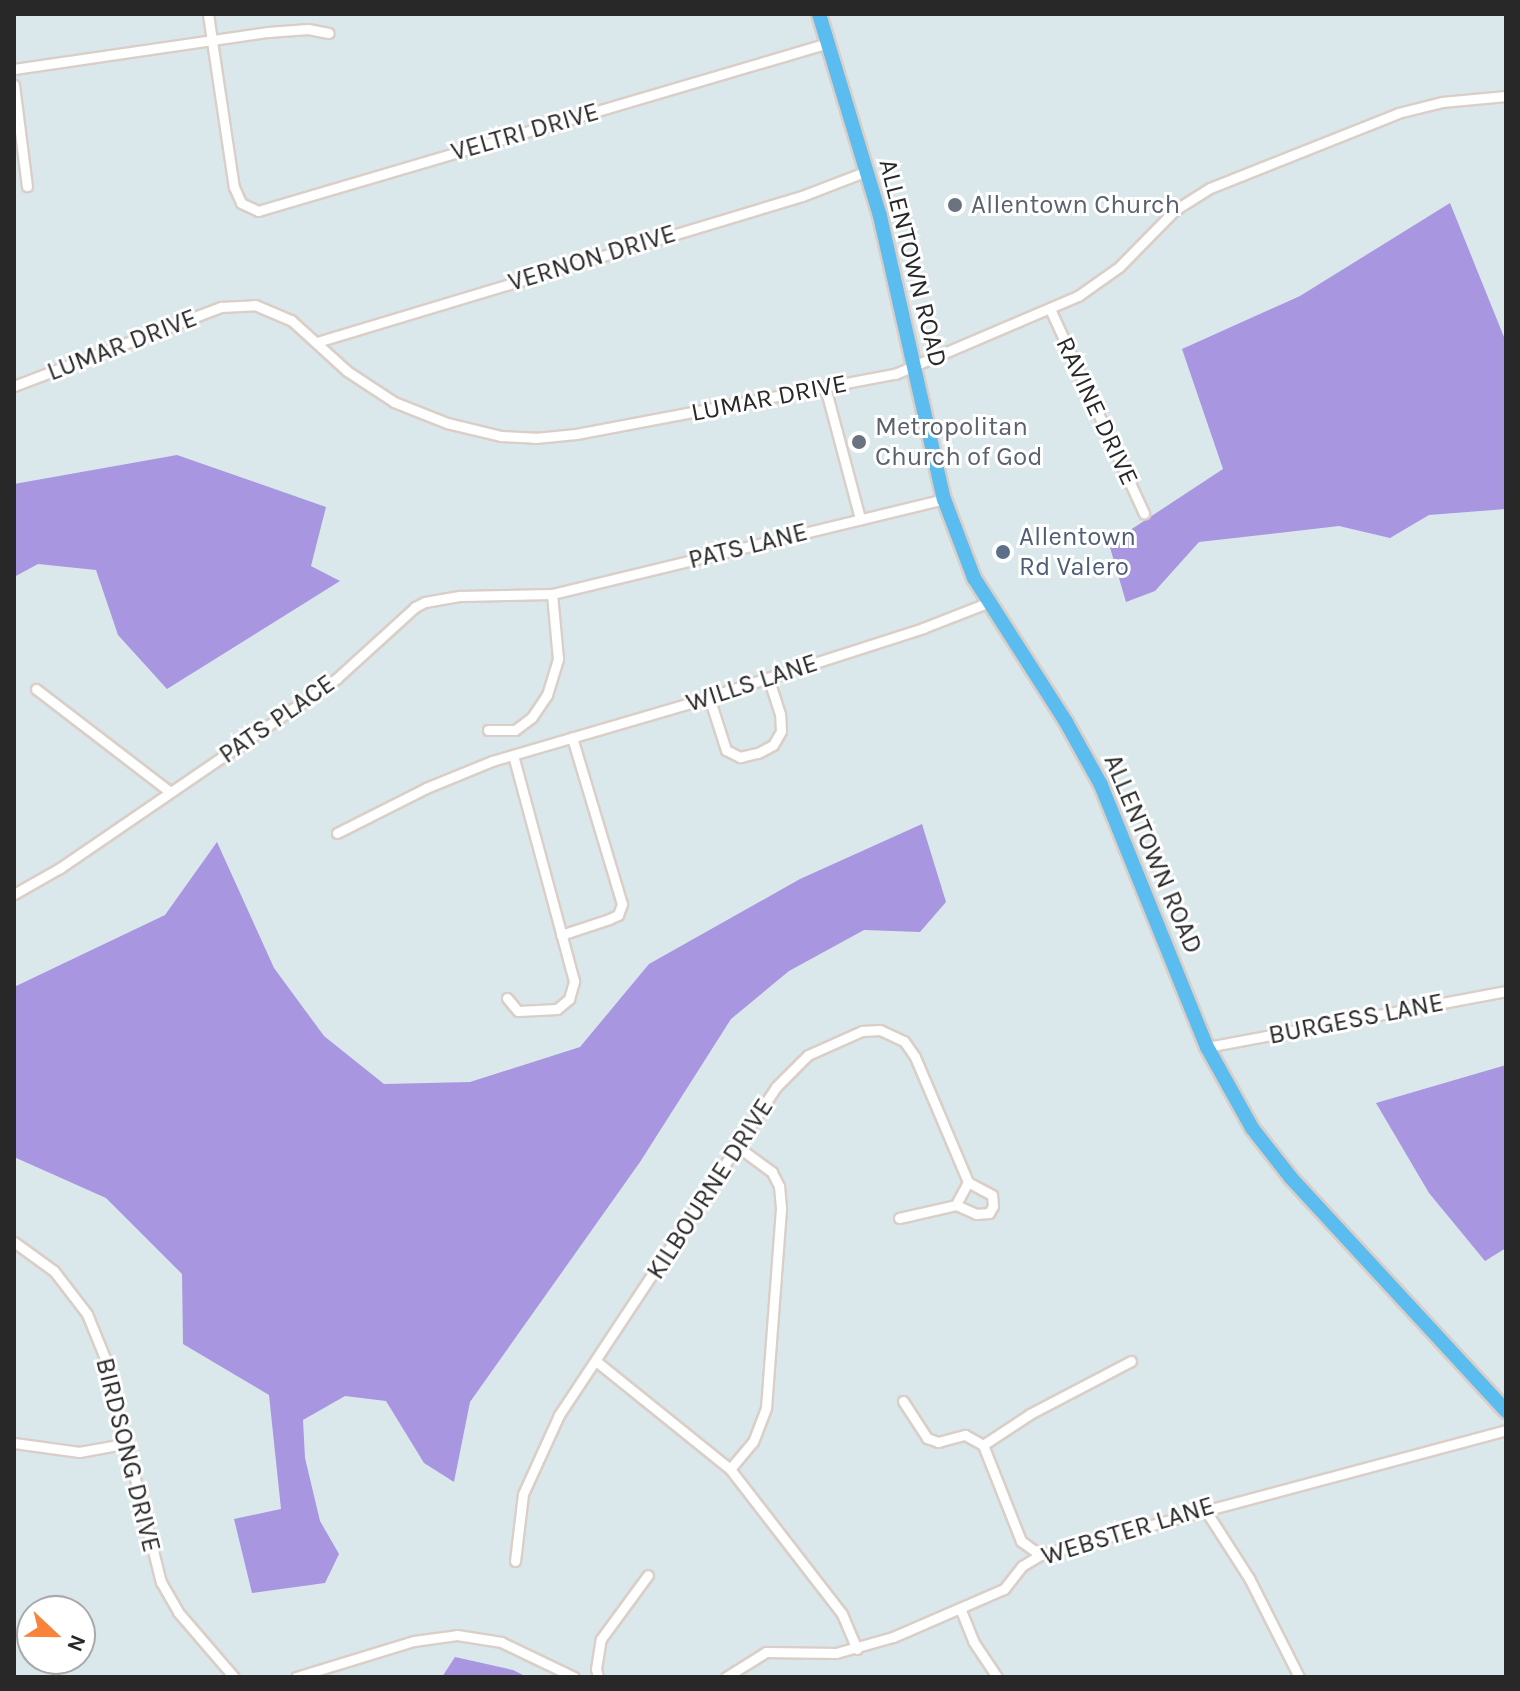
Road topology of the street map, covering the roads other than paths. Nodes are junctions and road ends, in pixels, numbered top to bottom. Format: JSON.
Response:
{"nodes":[{"id":1,"x":208,"y":14,"type":"edge"},
{"id":2,"x":819,"y":14,"type":"edge"},
{"id":3,"x":329,"y":33,"type":"dead end"},
{"id":4,"x":212,"y":40,"type":"junction"},
{"id":5,"x":828,"y":43,"type":"junction"},
{"id":6,"x":14,"y":69,"type":"edge"},
{"id":7,"x":14,"y":85,"type":"edge"},
{"id":8,"x":1506,"y":96,"type":"edge"},
{"id":9,"x":867,"y":171,"type":"junction"},
{"id":10,"x":27,"y":186,"type":"dead end"},
{"id":11,"x":1050,"y":309,"type":"junction"},
{"id":12,"x":317,"y":342,"type":"junction"},
{"id":13,"x":915,"y":367,"type":"junction"},
{"id":14,"x":14,"y":386,"type":"edge"},
{"id":15,"x":825,"y":387,"type":"junction"},
{"id":16,"x":944,"y":499,"type":"junction"},
{"id":17,"x":1144,"y":513,"type":"dead end"},
{"id":18,"x":860,"y":519,"type":"junction"},
{"id":19,"x":552,"y":594,"type":"junction"},
{"id":20,"x":987,"y":603,"type":"junction"},
{"id":21,"x":768,"y":678,"type":"junction"},
{"id":22,"x":36,"y":689,"type":"dead end"},
{"id":23,"x":709,"y":697,"type":"junction"},
{"id":24,"x":488,"y":730,"type":"dead end"},
{"id":25,"x":572,"y":737,"type":"junction"},
{"id":26,"x":513,"y":755,"type":"junction"},
{"id":27,"x":170,"y":792,"type":"junction"},
{"id":28,"x":337,"y":833,"type":"dead end"},
{"id":29,"x":14,"y":894,"type":"edge"},
{"id":30,"x":561,"y":935,"type":"junction"},
{"id":31,"x":1506,"y":991,"type":"edge"},
{"id":32,"x":507,"y":998,"type":"dead end"},
{"id":33,"x":1207,"y":1047,"type":"junction"},
{"id":34,"x":738,"y":1147,"type":"junction"},
{"id":35,"x":968,"y":1182,"type":"junction"},
{"id":36,"x":956,"y":1205,"type":"junction"},
{"id":37,"x":899,"y":1218,"type":"dead end"},
{"id":38,"x":14,"y":1242,"type":"edge"},
{"id":39,"x":596,"y":1361,"type":"junction"},
{"id":40,"x":1131,"y":1361,"type":"dead end"},
{"id":41,"x":903,"y":1401,"type":"dead end"},
{"id":42,"x":1506,"y":1411,"type":"edge"},
{"id":43,"x":1506,"y":1430,"type":"edge"},
{"id":44,"x":14,"y":1443,"type":"edge"},
{"id":45,"x":124,"y":1444,"type":"junction"},
{"id":46,"x":983,"y":1445,"type":"junction"},
{"id":47,"x":730,"y":1469,"type":"junction"},
{"id":48,"x":1204,"y":1508,"type":"junction"},
{"id":49,"x":1040,"y":1555,"type":"junction"},
{"id":50,"x":515,"y":1561,"type":"dead end"},
{"id":51,"x":648,"y":1575,"type":"dead end"},
{"id":52,"x":960,"y":1608,"type":"junction"},
{"id":53,"x":857,"y":1649,"type":"junction"},
{"id":54,"x":234,"y":1677,"type":"edge"},
{"id":55,"x":296,"y":1677,"type":"edge"},
{"id":56,"x":574,"y":1677,"type":"edge"},
{"id":57,"x":598,"y":1677,"type":"edge"},
{"id":58,"x":726,"y":1677,"type":"edge"},
{"id":59,"x":997,"y":1677,"type":"edge"},
{"id":60,"x":1299,"y":1677,"type":"edge"}],
"edges":[{"from":1,"to":4,"type":"street"},
{"from":2,"to":5,"type":"main road","name":"ALLENTOWN ROAD"},
{"from":3,"to":4,"type":"street"},
{"from":4,"to":5,"type":"street","name":"VELTRI DRIVE"},
{"from":4,"to":6,"type":"street"},
{"from":5,"to":9,"type":"main road","name":"ALLENTOWN ROAD"},
{"from":7,"to":10,"type":"street"},
{"from":8,"to":11,"type":"street","name":"LUMAR DRIVE"},
{"from":9,"to":12,"type":"street","name":"VERNON DRIVE"},
{"from":9,"to":13,"type":"main road","name":"ALLENTOWN ROAD"},
{"from":11,"to":13,"type":"street","name":"LUMAR DRIVE"},
{"from":11,"to":17,"type":"street","name":"RAVINE DRIVE"},
{"from":12,"to":14,"type":"street","name":"LUMAR DRIVE"},
{"from":12,"to":15,"type":"street","name":"LUMAR DRIVE"},
{"from":13,"to":15,"type":"street","name":"LUMAR DRIVE"},
{"from":13,"to":16,"type":"main road","name":"ALLENTOWN ROAD"},
{"from":15,"to":18,"type":"street"},
{"from":16,"to":18,"type":"street","name":"PATS LANE"},
{"from":16,"to":20,"type":"main road","name":"ALLENTOWN ROAD"},
{"from":18,"to":19,"type":"street","name":"PATS LANE"},
{"from":19,"to":24,"type":"street"},
{"from":19,"to":27,"type":"street","name":"PATS PLACE"},
{"from":20,"to":21,"type":"street","name":"WILLS LANE"},
{"from":20,"to":33,"type":"main road","name":"ALLENTOWN ROAD"},
{"from":21,"to":23,"type":"street","name":"WILLS LANE"},
{"from":21,"to":23,"type":"street"},
{"from":22,"to":27,"type":"street"},
{"from":23,"to":25,"type":"street","name":"WILLS LANE"},
{"from":25,"to":26,"type":"street","name":"WILLS LANE"},
{"from":25,"to":30,"type":"street"},
{"from":26,"to":28,"type":"street","name":"WILLS LANE"},
{"from":26,"to":30,"type":"street"},
{"from":27,"to":29,"type":"street","name":"PATS PLACE"},
{"from":30,"to":32,"type":"street"},
{"from":31,"to":33,"type":"street","name":"BURGESS LANE"},
{"from":33,"to":42,"type":"main road","name":"ALLENTOWN ROAD"},
{"from":34,"to":35,"type":"street","name":"KILBOURNE DRIVE"},
{"from":34,"to":39,"type":"street","name":"KILBOURNE DRIVE"},
{"from":34,"to":47,"type":"street"},
{"from":35,"to":36,"type":"street"},
{"from":35,"to":36,"type":"street","name":"KILBOURNE DRIVE"},
{"from":36,"to":37,"type":"street","name":"KILBOURNE DRIVE"},
{"from":38,"to":45,"type":"street","name":"BIRDSONG DRIVE"},
{"from":39,"to":47,"type":"street"},
{"from":39,"to":50,"type":"street","name":"KILBOURNE DRIVE"},
{"from":40,"to":46,"type":"street"},
{"from":41,"to":46,"type":"street"},
{"from":43,"to":48,"type":"street","name":"WEBSTER LANE"},
{"from":44,"to":45,"type":"street"},
{"from":45,"to":54,"type":"street","name":"BIRDSONG DRIVE"},
{"from":46,"to":49,"type":"street"},
{"from":47,"to":53,"type":"street"},
{"from":48,"to":49,"type":"street","name":"WEBSTER LANE"},
{"from":48,"to":60,"type":"street"},
{"from":49,"to":52,"type":"street","name":"WEBSTER LANE"},
{"from":51,"to":57,"type":"street"},
{"from":52,"to":53,"type":"street","name":"WEBSTER LANE"},
{"from":52,"to":59,"type":"street"},
{"from":53,"to":58,"type":"street","name":"WEBSTER LANE"},
{"from":55,"to":56,"type":"street"}]}
